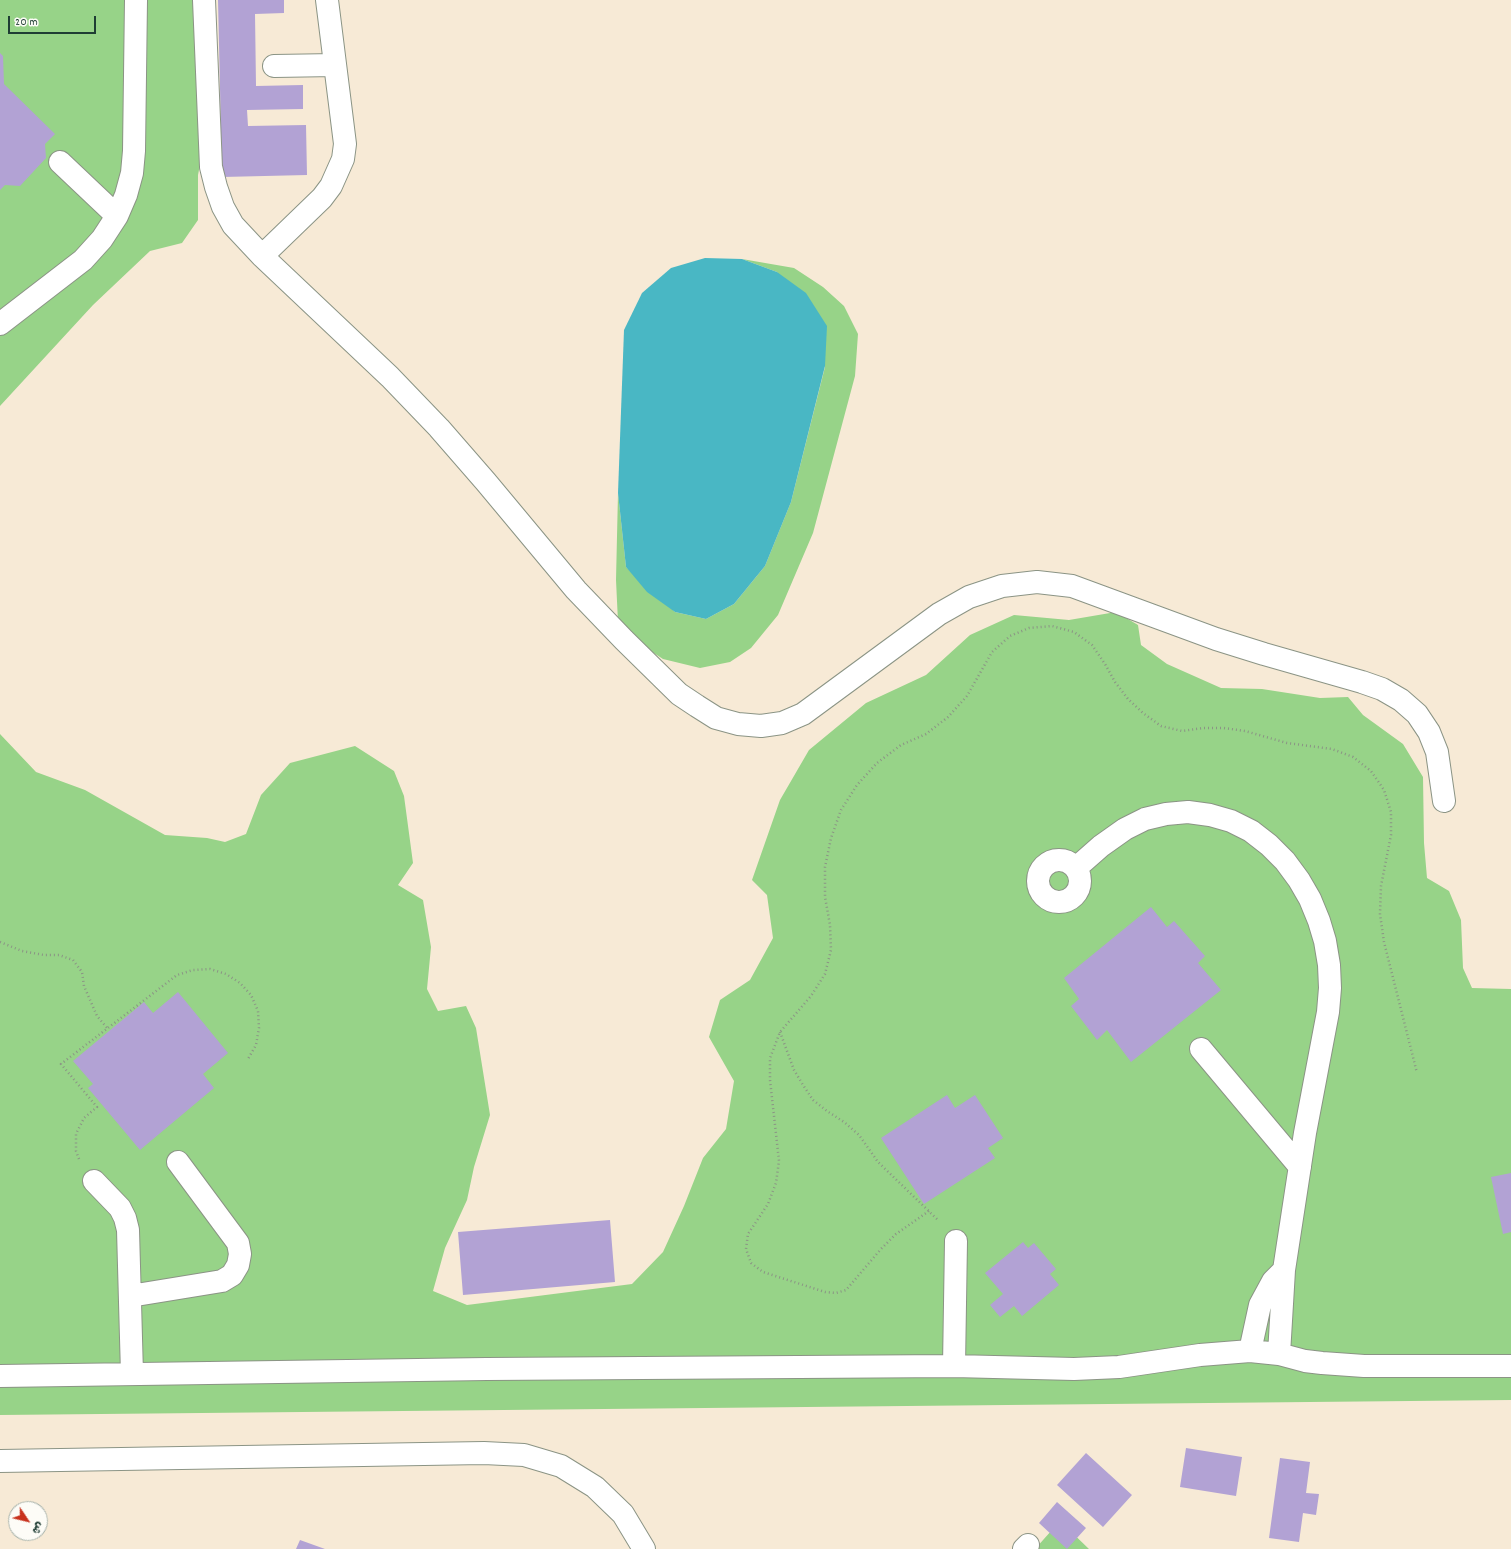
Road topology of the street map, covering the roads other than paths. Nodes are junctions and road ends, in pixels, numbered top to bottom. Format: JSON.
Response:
{"nodes":[{"id":1,"x":136,"y":0,"type":"edge"},
{"id":2,"x":204,"y":0,"type":"edge"},
{"id":3,"x":327,"y":0,"type":"edge"},
{"id":4,"x":336,"y":65,"type":"junction"},
{"id":5,"x":274,"y":66,"type":"dead end"},
{"id":6,"x":60,"y":162,"type":"dead end"},
{"id":7,"x":117,"y":216,"type":"junction"},
{"id":8,"x":262,"y":256,"type":"junction"},
{"id":9,"x":0,"y":324,"type":"edge"},
{"id":10,"x":1444,"y":801,"type":"dead end"},
{"id":11,"x":1076,"y":868,"type":"dead end"},
{"id":12,"x":1202,"y":1050,"type":"dead end"},
{"id":13,"x":178,"y":1162,"type":"dead end"},
{"id":14,"x":1300,"y":1167,"type":"junction"},
{"id":15,"x":94,"y":1181,"type":"road end"},
{"id":16,"x":956,"y":1241,"type":"road end"},
{"id":17,"x":1284,"y":1270,"type":"junction"},
{"id":18,"x":130,"y":1296,"type":"junction"},
{"id":19,"x":1250,"y":1351,"type":"junction"},
{"id":20,"x":1278,"y":1354,"type":"junction"},
{"id":21,"x":954,"y":1366,"type":"junction"},
{"id":22,"x":1511,"y":1366,"type":"edge"},
{"id":23,"x":132,"y":1374,"type":"junction"},
{"id":24,"x":0,"y":1376,"type":"edge"},
{"id":25,"x":0,"y":1461,"type":"edge"},
{"id":26,"x":644,"y":1549,"type":"edge"}],
"edges":[{"from":1,"to":7,"type":"street"},
{"from":2,"to":8,"type":"street"},
{"from":3,"to":4,"type":"street"},
{"from":4,"to":5,"type":"street"},
{"from":4,"to":8,"type":"street"},
{"from":6,"to":7,"type":"street"},
{"from":7,"to":9,"type":"street"},
{"from":8,"to":10,"type":"street"},
{"from":11,"to":14,"type":"street"},
{"from":12,"to":14,"type":"street"},
{"from":13,"to":18,"type":"street"},
{"from":14,"to":17,"type":"street"},
{"from":15,"to":18,"type":"street"},
{"from":16,"to":21,"type":"street"},
{"from":17,"to":19,"type":"street"},
{"from":17,"to":20,"type":"street"},
{"from":18,"to":23,"type":"street"},
{"from":19,"to":20,"type":"street"},
{"from":19,"to":21,"type":"street"},
{"from":20,"to":22,"type":"street"},
{"from":21,"to":23,"type":"street"},
{"from":23,"to":24,"type":"street"},
{"from":25,"to":26,"type":"street"}]}
